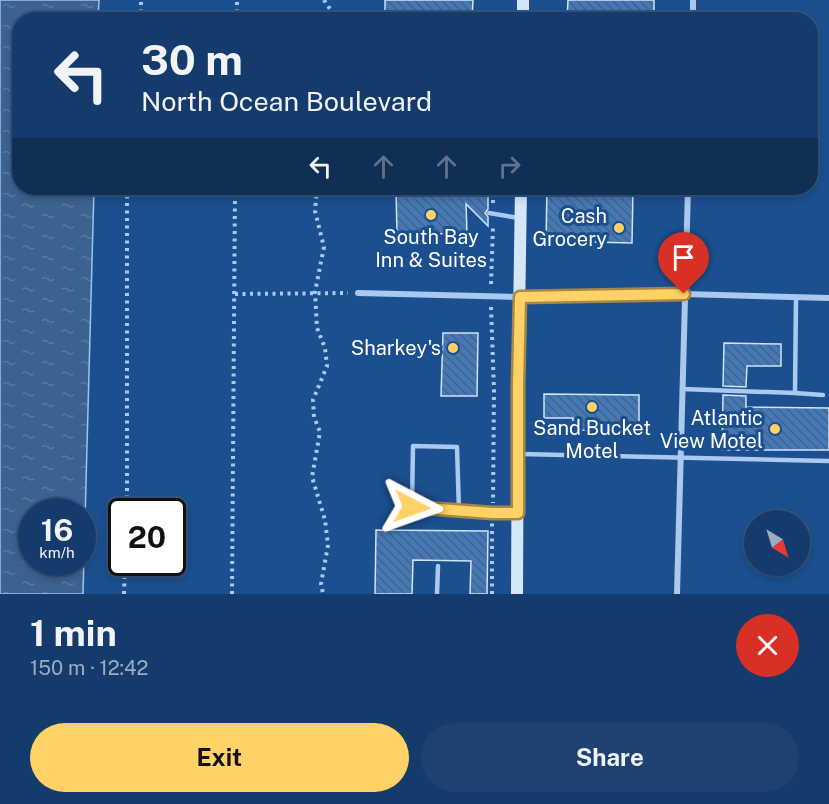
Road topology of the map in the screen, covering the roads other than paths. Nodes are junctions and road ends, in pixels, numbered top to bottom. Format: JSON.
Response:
{"nodes":[{"id":1,"x":521,"y":195,"type":"edge"},
{"id":2,"x":688,"y":195,"type":"edge"},
{"id":3,"x":491,"y":213,"type":"road end"},
{"id":4,"x":520,"y":218,"type":"junction"},
{"id":5,"x":358,"y":293,"type":"road end"},
{"id":6,"x":684,"y":294,"type":"junction"},
{"id":7,"x":520,"y":297,"type":"junction"},
{"id":8,"x":796,"y":298,"type":"junction"},
{"id":9,"x":829,"y":298,"type":"edge"},
{"id":10,"x":682,"y":389,"type":"junction"},
{"id":11,"x":795,"y":393,"type":"junction"},
{"id":12,"x":824,"y":395,"type":"dead end"},
{"id":13,"x":518,"y":453,"type":"junction"},
{"id":14,"x":681,"y":458,"type":"junction"},
{"id":15,"x":829,"y":461,"type":"edge"},
{"id":16,"x":459,"y":511,"type":"junction"},
{"id":17,"x":518,"y":513,"type":"junction"},
{"id":18,"x":438,"y":566,"type":"dead end"},
{"id":19,"x":437,"y":594,"type":"edge"},
{"id":20,"x":518,"y":594,"type":"edge"},
{"id":21,"x":677,"y":594,"type":"edge"}],
"edges":[{"from":1,"to":4,"type":"main road"},
{"from":2,"to":6,"type":"street"},
{"from":3,"to":4,"type":"lane"},
{"from":4,"to":7,"type":"main road"},
{"from":5,"to":7,"type":"street"},
{"from":6,"to":7,"type":"street"},
{"from":6,"to":8,"type":"street"},
{"from":6,"to":10,"type":"street"},
{"from":7,"to":13,"type":"main road"},
{"from":8,"to":9,"type":"street"},
{"from":8,"to":11,"type":"lane"},
{"from":10,"to":11,"type":"lane"},
{"from":10,"to":14,"type":"street"},
{"from":11,"to":12,"type":"lane"},
{"from":13,"to":14,"type":"lane"},
{"from":13,"to":17,"type":"main road"},
{"from":14,"to":15,"type":"lane"},
{"from":14,"to":21,"type":"street"},
{"from":16,"to":16,"type":"lane"},
{"from":16,"to":17,"type":"lane"},
{"from":17,"to":20,"type":"main road"},
{"from":18,"to":19,"type":"lane"}]}
